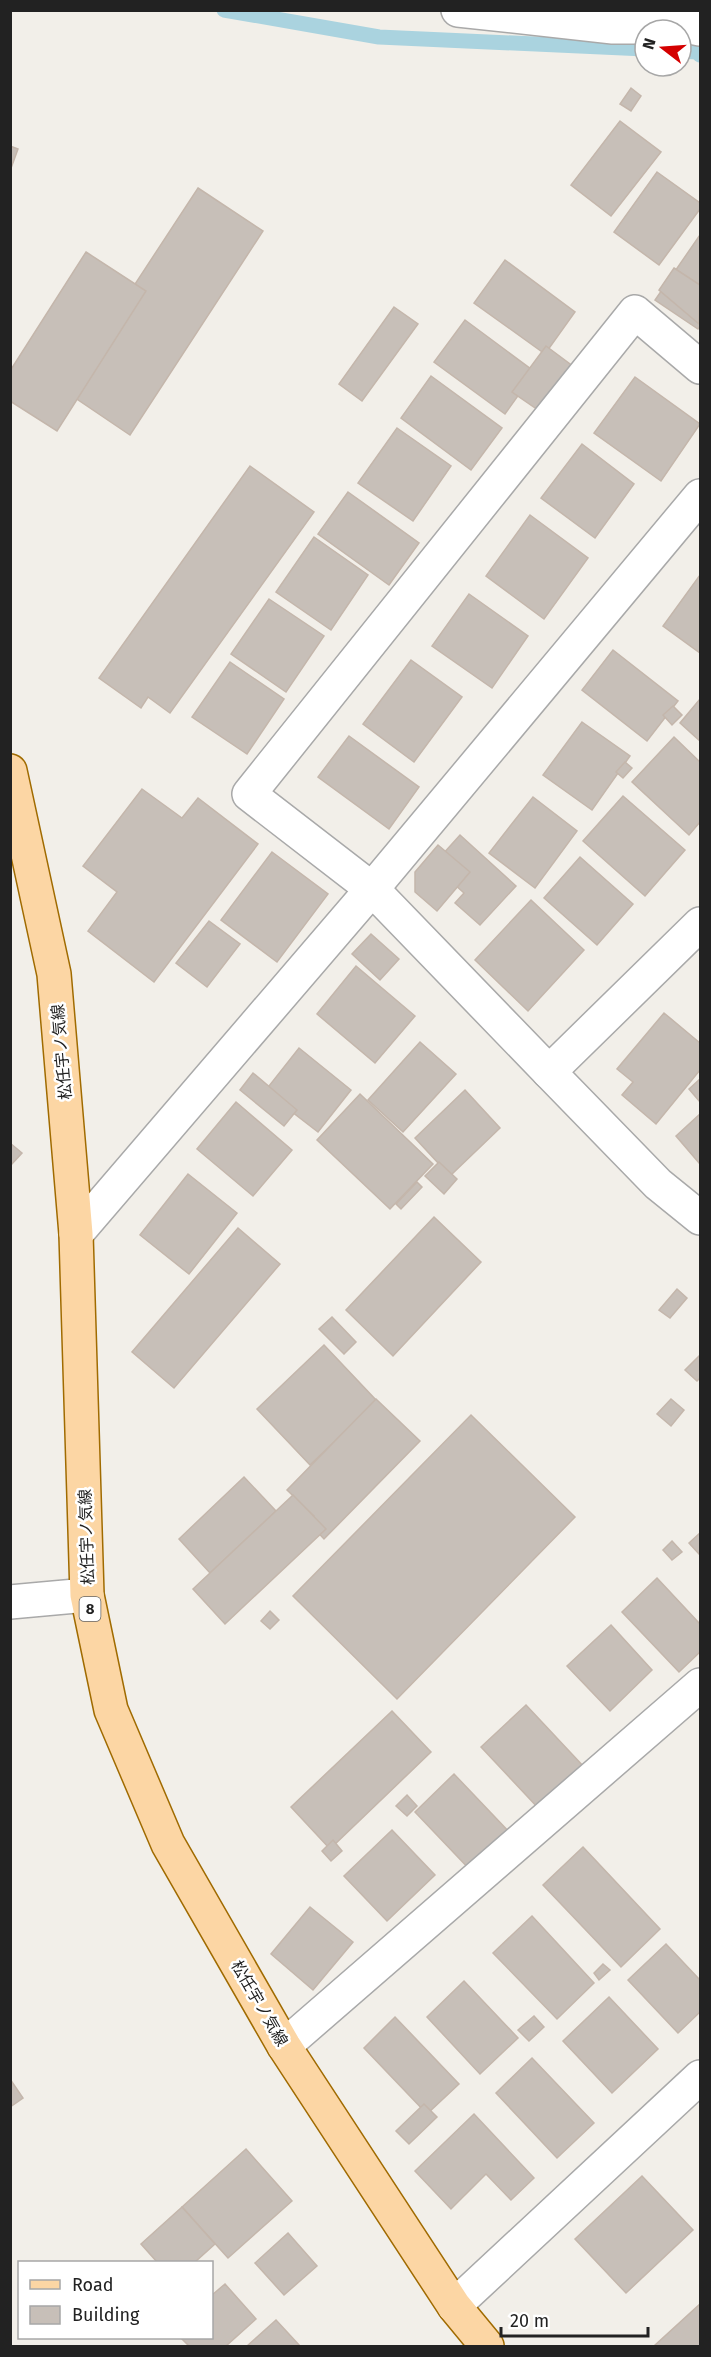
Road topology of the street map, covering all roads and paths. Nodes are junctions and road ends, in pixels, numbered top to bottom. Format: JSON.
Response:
{"nodes":[{"id":1,"x":458,"y":10,"type":"edge"},
{"id":2,"x":700,"y":29,"type":"edge"},
{"id":3,"x":700,"y":367,"type":"edge"},
{"id":4,"x":700,"y":496,"type":"edge"},
{"id":5,"x":10,"y":771,"type":"edge"},
{"id":6,"x":372,"y":889,"type":"junction"},
{"id":7,"x":700,"y":924,"type":"edge"},
{"id":8,"x":549,"y":1072,"type":"junction"},
{"id":9,"x":700,"y":1218,"type":"edge"},
{"id":10,"x":76,"y":1234,"type":"junction"},
{"id":11,"x":87,"y":1595,"type":"junction"},
{"id":12,"x":10,"y":1602,"type":"edge"},
{"id":13,"x":700,"y":1685,"type":"edge"},
{"id":14,"x":284,"y":2046,"type":"junction"},
{"id":15,"x":700,"y":2077,"type":"edge"},
{"id":16,"x":454,"y":2306,"type":"junction"},
{"id":17,"x":487,"y":2346,"type":"edge"}],
"edges":[{"from":1,"to":2,"type":"street"},
{"from":3,"to":6,"type":"street"},
{"from":4,"to":6,"type":"street"},
{"from":5,"to":10,"type":"main road","name":"松任宇ノ気線","number":"8"},
{"from":6,"to":8,"type":"street"},
{"from":6,"to":10,"type":"street"},
{"from":7,"to":8,"type":"street"},
{"from":8,"to":9,"type":"street"},
{"from":10,"to":11,"type":"main road","name":"松任宇ノ気線","number":"8"},
{"from":11,"to":12,"type":"street"},
{"from":11,"to":14,"type":"main road","name":"松任宇ノ気線","number":"8"},
{"from":13,"to":14,"type":"street"},
{"from":14,"to":16,"type":"main road","name":"松任宇ノ気線","number":"8"},
{"from":15,"to":16,"type":"street"},
{"from":16,"to":17,"type":"main road","name":"松任宇ノ気線","number":"8"}]}
